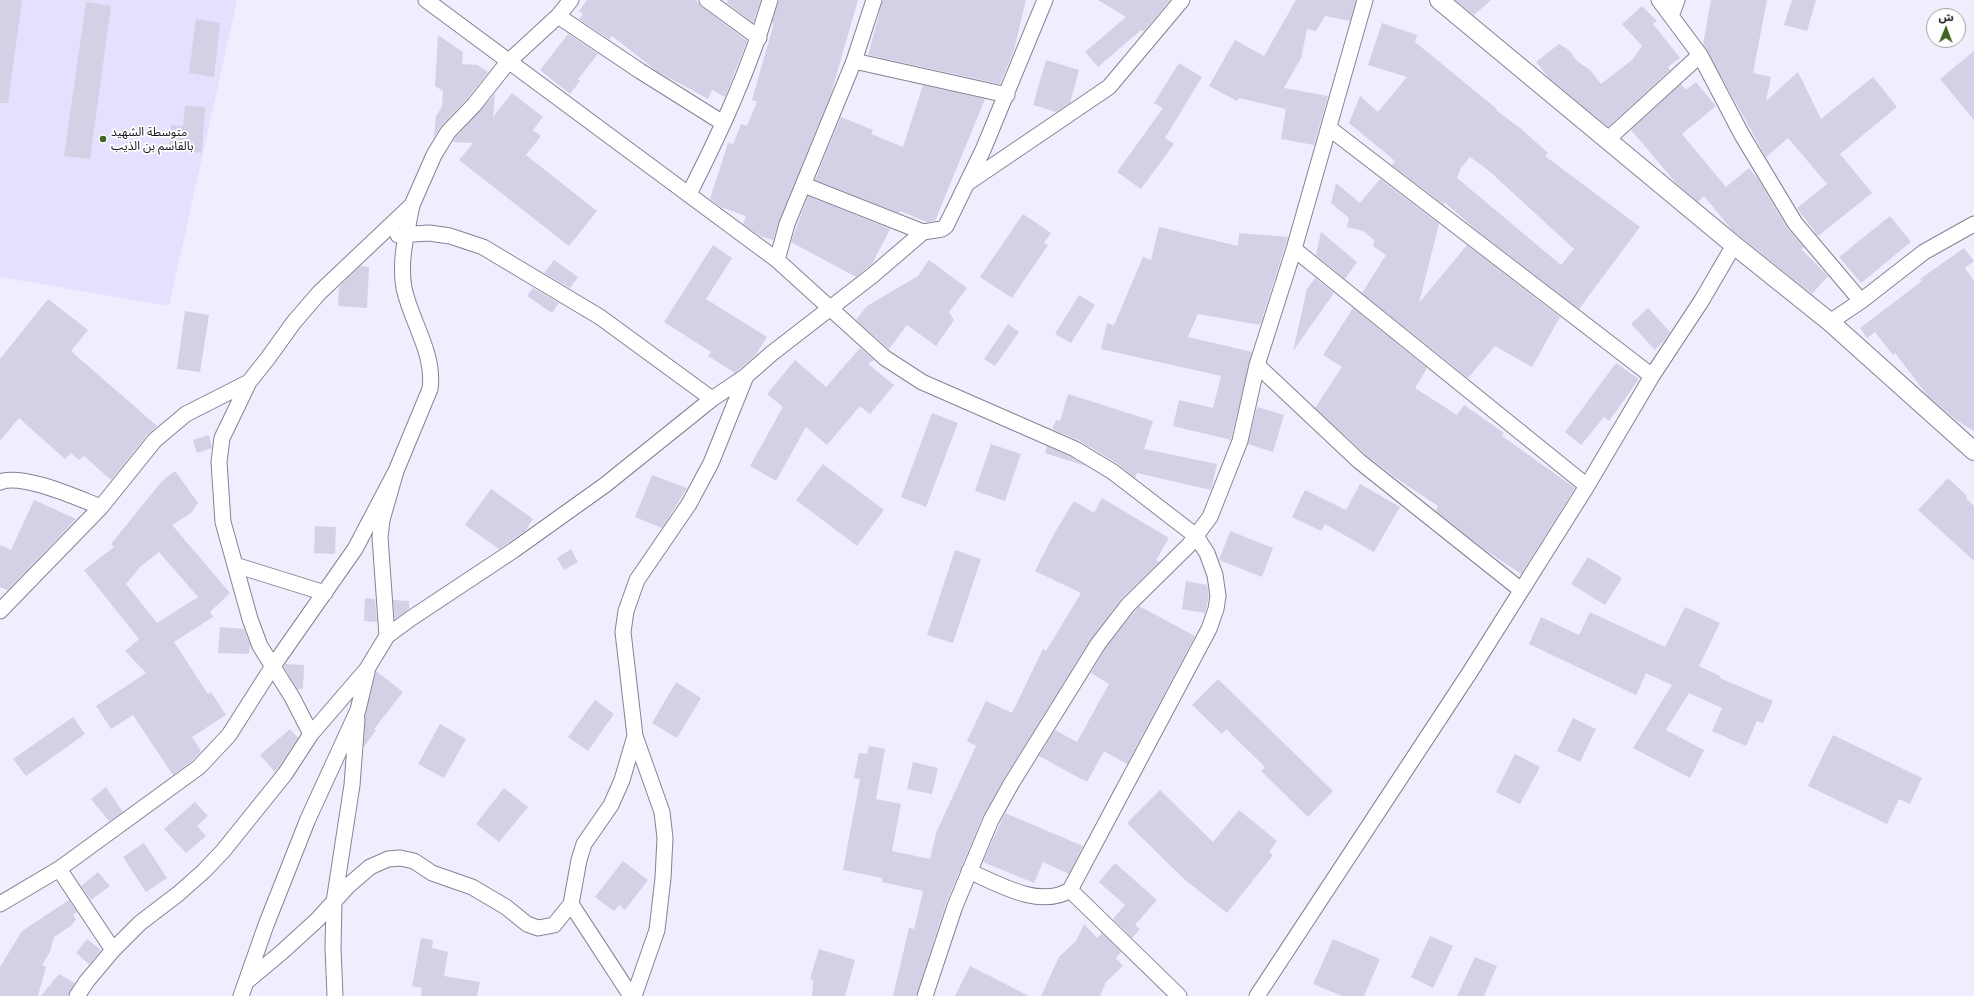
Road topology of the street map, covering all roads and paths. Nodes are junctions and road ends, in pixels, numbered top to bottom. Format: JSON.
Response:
{"nodes":[{"id":1,"x":426,"y":0,"type":"edge"},
{"id":2,"x":571,"y":0,"type":"edge"},
{"id":3,"x":707,"y":0,"type":"edge"},
{"id":4,"x":770,"y":0,"type":"edge"},
{"id":5,"x":874,"y":0,"type":"edge"},
{"id":6,"x":1045,"y":0,"type":"edge"},
{"id":7,"x":1182,"y":0,"type":"edge"},
{"id":8,"x":1365,"y":0,"type":"edge"},
{"id":9,"x":1439,"y":0,"type":"edge"},
{"id":10,"x":1660,"y":0,"type":"edge"},
{"id":11,"x":1677,"y":0,"type":"edge"},
{"id":12,"x":558,"y":16,"type":"junction"},
{"id":13,"x":1671,"y":16,"type":"junction"},
{"id":14,"x":759,"y":38,"type":"junction"},
{"id":15,"x":1700,"y":55,"type":"junction"},
{"id":16,"x":854,"y":61,"type":"junction"},
{"id":17,"x":508,"y":62,"type":"junction"},
{"id":18,"x":1007,"y":95,"type":"junction"},
{"id":19,"x":723,"y":123,"type":"junction"},
{"id":20,"x":1329,"y":128,"type":"junction"},
{"id":21,"x":1608,"y":139,"type":"junction"},
{"id":22,"x":969,"y":182,"type":"junction"},
{"id":23,"x":804,"y":185,"type":"junction"},
{"id":24,"x":689,"y":194,"type":"junction"},
{"id":25,"x":412,"y":205,"type":"junction"},
{"id":26,"x":1974,"y":224,"type":"edge"},
{"id":27,"x":923,"y":232,"type":"junction"},
{"id":28,"x":406,"y":234,"type":"junction"},
{"id":29,"x":378,"y":239,"type":"junction"},
{"id":30,"x":1734,"y":245,"type":"junction"},
{"id":31,"x":1294,"y":250,"type":"junction"},
{"id":32,"x":777,"y":260,"type":"junction"},
{"id":33,"x":1861,"y":301,"type":"junction"},
{"id":34,"x":831,"y":308,"type":"junction"},
{"id":35,"x":1830,"y":322,"type":"junction"},
{"id":36,"x":1257,"y":365,"type":"junction"},
{"id":37,"x":746,"y":376,"type":"junction"},
{"id":38,"x":1652,"y":376,"type":"junction"},
{"id":39,"x":249,"y":382,"type":"junction"},
{"id":40,"x":712,"y":399,"type":"junction"},
{"id":41,"x":1974,"y":451,"type":"edge"},
{"id":42,"x":396,"y":471,"type":"junction"},
{"id":43,"x":0,"y":482,"type":"edge"},
{"id":44,"x":1587,"y":486,"type":"junction"},
{"id":45,"x":101,"y":507,"type":"junction"},
{"id":46,"x":1196,"y":536,"type":"junction"},
{"id":47,"x":235,"y":565,"type":"junction"},
{"id":48,"x":1521,"y":590,"type":"junction"},
{"id":49,"x":325,"y":592,"type":"junction"},
{"id":50,"x":0,"y":611,"type":"edge"},
{"id":51,"x":387,"y":636,"type":"junction"},
{"id":52,"x":273,"y":666,"type":"junction"},
{"id":53,"x":367,"y":669,"type":"junction"},
{"id":54,"x":358,"y":710,"type":"junction"},
{"id":55,"x":311,"y":734,"type":"junction"},
{"id":56,"x":635,"y":736,"type":"junction"},
{"id":57,"x":59,"y":869,"type":"junction"},
{"id":58,"x":970,"y":871,"type":"junction"},
{"id":59,"x":1070,"y":890,"type":"junction"},
{"id":60,"x":334,"y":902,"type":"junction"},
{"id":61,"x":0,"y":904,"type":"edge"},
{"id":62,"x":571,"y":904,"type":"junction"},
{"id":63,"x":113,"y":950,"type":"junction"},
{"id":64,"x":243,"y":989,"type":"edge"},
{"id":65,"x":77,"y":996,"type":"edge"},
{"id":66,"x":335,"y":996,"type":"edge"},
{"id":67,"x":633,"y":996,"type":"edge"},
{"id":68,"x":925,"y":996,"type":"edge"},
{"id":69,"x":1178,"y":996,"type":"edge"},
{"id":70,"x":1257,"y":996,"type":"edge"}],
"edges":[{"from":1,"to":17,"type":"street"},
{"from":2,"to":12,"type":"street"},
{"from":3,"to":14,"type":"street"},
{"from":4,"to":14,"type":"street"},
{"from":5,"to":16,"type":"street"},
{"from":6,"to":18,"type":"street"},
{"from":7,"to":22,"type":"street"},
{"from":8,"to":20,"type":"street"},
{"from":9,"to":21,"type":"street"},
{"from":10,"to":13,"type":"street"},
{"from":11,"to":13,"type":"street"},
{"from":12,"to":17,"type":"street"},
{"from":12,"to":19,"type":"street"},
{"from":13,"to":15,"type":"street"},
{"from":14,"to":19,"type":"street"},
{"from":15,"to":21,"type":"street"},
{"from":15,"to":33,"type":"street"},
{"from":16,"to":18,"type":"street"},
{"from":16,"to":23,"type":"street"},
{"from":17,"to":24,"type":"street"},
{"from":17,"to":25,"type":"street"},
{"from":18,"to":22,"type":"street"},
{"from":19,"to":24,"type":"street"},
{"from":20,"to":31,"type":"street"},
{"from":20,"to":38,"type":"street"},
{"from":21,"to":30,"type":"street"},
{"from":22,"to":27,"type":"street"},
{"from":23,"to":27,"type":"street"},
{"from":23,"to":32,"type":"street"},
{"from":24,"to":32,"type":"street"},
{"from":25,"to":28,"type":"street"},
{"from":25,"to":29,"type":"street"},
{"from":26,"to":33,"type":"street"},
{"from":27,"to":34,"type":"street"},
{"from":28,"to":29,"type":"street"},
{"from":28,"to":40,"type":"street"},
{"from":28,"to":42,"type":"street"},
{"from":29,"to":39,"type":"street"},
{"from":30,"to":35,"type":"street"},
{"from":30,"to":38,"type":"street"},
{"from":31,"to":36,"type":"street"},
{"from":31,"to":44,"type":"street"},
{"from":32,"to":34,"type":"street"},
{"from":33,"to":35,"type":"street"},
{"from":34,"to":37,"type":"street"},
{"from":34,"to":46,"type":"street"},
{"from":35,"to":41,"type":"street"},
{"from":36,"to":46,"type":"street"},
{"from":36,"to":48,"type":"street"},
{"from":37,"to":40,"type":"street"},
{"from":37,"to":56,"type":"street"},
{"from":38,"to":44,"type":"street"},
{"from":39,"to":45,"type":"street"},
{"from":39,"to":47,"type":"street"},
{"from":40,"to":51,"type":"street"},
{"from":42,"to":49,"type":"street"},
{"from":42,"to":51,"type":"street"},
{"from":43,"to":45,"type":"street"},
{"from":44,"to":48,"type":"street"},
{"from":45,"to":50,"type":"street"},
{"from":46,"to":58,"type":"street"},
{"from":46,"to":59,"type":"street"},
{"from":47,"to":49,"type":"street"},
{"from":47,"to":52,"type":"street"},
{"from":48,"to":70,"type":"street"},
{"from":49,"to":52,"type":"street"},
{"from":51,"to":53,"type":"street"},
{"from":52,"to":55,"type":"street"},
{"from":52,"to":57,"type":"street"},
{"from":53,"to":54,"type":"street"},
{"from":53,"to":55,"type":"street"},
{"from":54,"to":60,"type":"street"},
{"from":54,"to":64,"type":"street"},
{"from":55,"to":63,"type":"street"},
{"from":56,"to":62,"type":"street"},
{"from":56,"to":67,"type":"street"},
{"from":57,"to":61,"type":"street"},
{"from":57,"to":63,"type":"street"},
{"from":58,"to":59,"type":"street"},
{"from":58,"to":68,"type":"street"},
{"from":59,"to":69,"type":"street"},
{"from":60,"to":62,"type":"street"},
{"from":60,"to":64,"type":"street"},
{"from":60,"to":66,"type":"street"},
{"from":62,"to":67,"type":"street"},
{"from":63,"to":65,"type":"street"}]}
